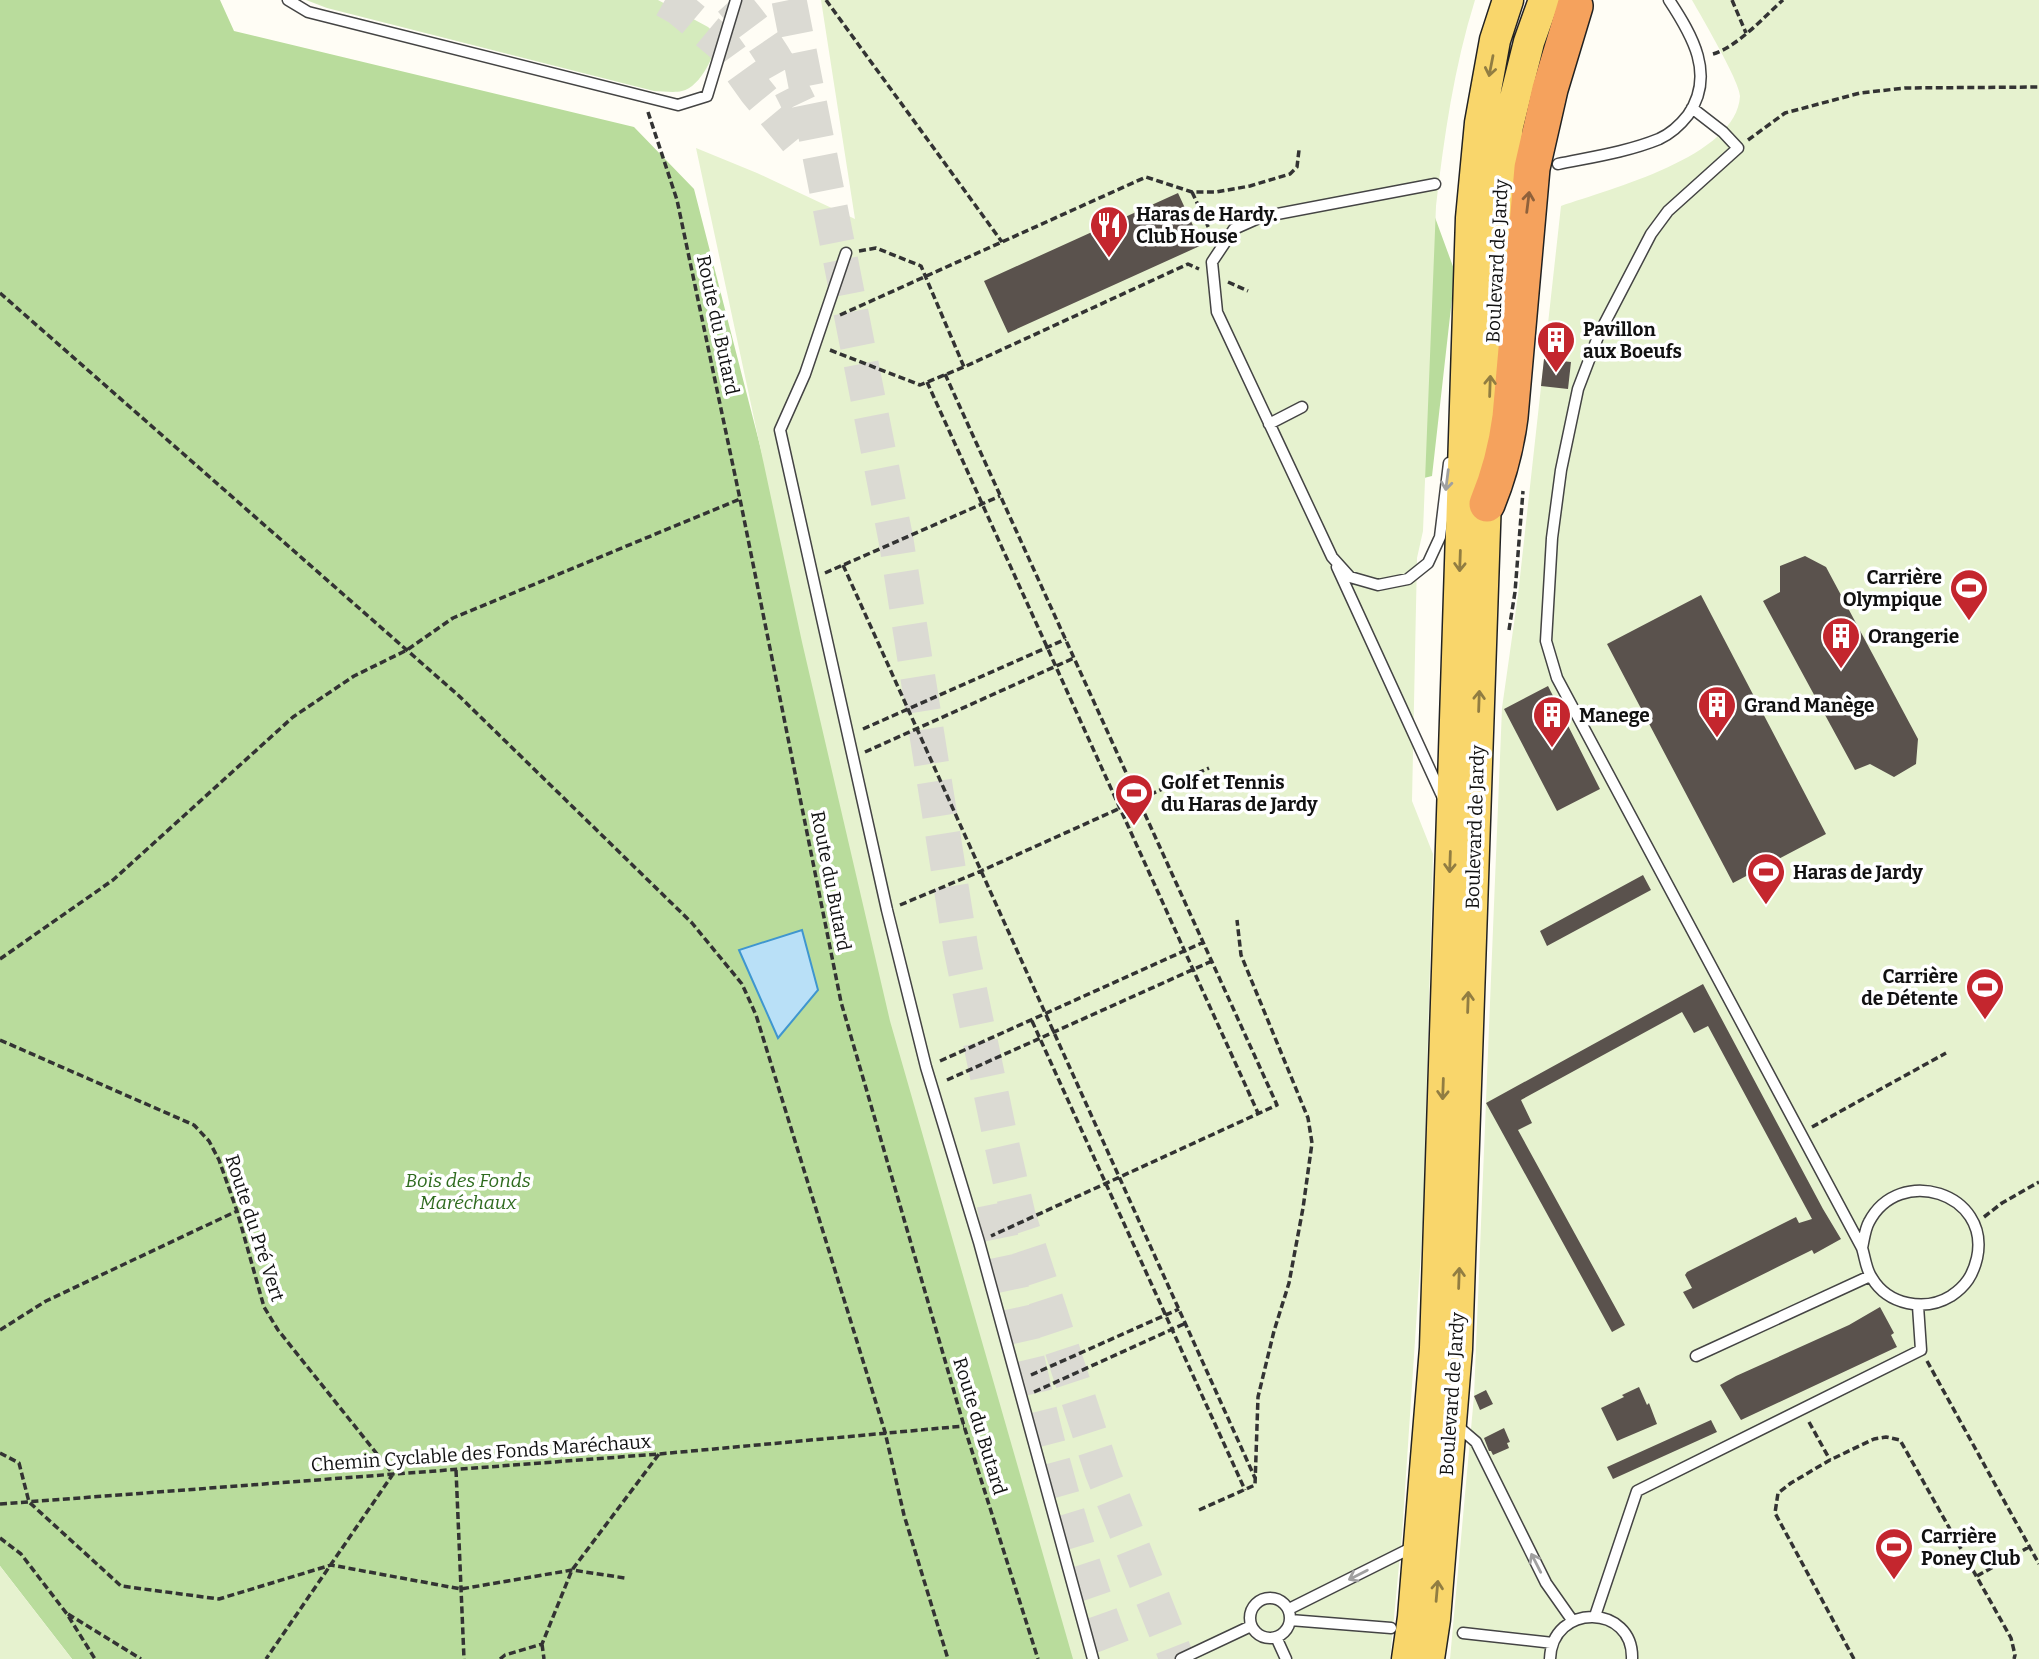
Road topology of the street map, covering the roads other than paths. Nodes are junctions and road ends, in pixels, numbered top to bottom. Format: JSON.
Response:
{"nodes":[{"id":1,"x":288,"y":0,"type":"edge"},
{"id":2,"x":736,"y":0,"type":"edge"},
{"id":3,"x":1508,"y":0,"type":"edge"},
{"id":4,"x":1669,"y":0,"type":"edge"},
{"id":5,"x":1558,"y":2,"type":"edge"},
{"id":6,"x":1692,"y":108,"type":"junction"},
{"id":7,"x":1558,"y":164,"type":"dead end"},
{"id":8,"x":1435,"y":184,"type":"dead end"},
{"id":9,"x":846,"y":253,"type":"road end"},
{"id":10,"x":1509,"y":255,"type":"junction"},
{"id":11,"x":1468,"y":315,"type":"junction"},
{"id":12,"x":1302,"y":407,"type":"dead end"},
{"id":13,"x":1269,"y":424,"type":"junction"},
{"id":14,"x":1454,"y":426,"type":"dead end"},
{"id":15,"x":1451,"y":454,"type":"dead end"},
{"id":16,"x":1487,"y":504,"type":"junction"},
{"id":17,"x":1332,"y":557,"type":"junction"},
{"id":18,"x":1451,"y":817,"type":"junction"},
{"id":19,"x":1863,"y":1248,"type":"junction"},
{"id":20,"x":1870,"y":1276,"type":"junction"},
{"id":21,"x":1918,"y":1306,"type":"junction"},
{"id":22,"x":1696,"y":1356,"type":"dead end"},
{"id":23,"x":1451,"y":1420,"type":"junction"},
{"id":24,"x":1419,"y":1544,"type":"junction"},
{"id":25,"x":1289,"y":1609,"type":"junction"},
{"id":26,"x":1595,"y":1616,"type":"junction"},
{"id":27,"x":1290,"y":1620,"type":"junction"},
{"id":28,"x":1572,"y":1620,"type":"junction"},
{"id":29,"x":1251,"y":1626,"type":"junction"},
{"id":30,"x":1391,"y":1628,"type":"dead end"},
{"id":31,"x":1463,"y":1633,"type":"dead end"},
{"id":32,"x":1276,"y":1637,"type":"junction"},
{"id":33,"x":1552,"y":1643,"type":"junction"},
{"id":34,"x":1093,"y":1659,"type":"edge"},
{"id":35,"x":1181,"y":1659,"type":"edge"},
{"id":36,"x":1286,"y":1659,"type":"edge"},
{"id":37,"x":1407,"y":1659,"type":"edge"},
{"id":38,"x":1429,"y":1659,"type":"edge"},
{"id":39,"x":1550,"y":1659,"type":"edge"},
{"id":40,"x":1633,"y":1659,"type":"edge"}],
"edges":[{"from":1,"to":2,"type":"lane"},
{"from":3,"to":11,"type":"main road","name":"Boulevard de Jardy","one_way":true},
{"from":4,"to":6,"type":"lane"},
{"from":10,"to":5,"type":"highway","one_way":true},
{"from":5,"to":10,"type":"main road","name":"Boulevard de Jardy"},
{"from":6,"to":7,"type":"lane"},
{"from":6,"to":19,"type":"lane"},
{"from":8,"to":13,"type":"lane"},
{"from":9,"to":34,"type":"lane"},
{"from":16,"to":10,"type":"main road","name":"Boulevard de Jardy","one_way":true},
{"from":10,"to":16,"type":"highway"},
{"from":11,"to":14,"type":"lane"},
{"from":11,"to":18,"type":"main road","name":"Boulevard de Jardy","one_way":true},
{"from":12,"to":13,"type":"lane"},
{"from":13,"to":17,"type":"lane"},
{"from":15,"to":17,"type":"lane","one_way":true},
{"from":23,"to":16,"type":"main road","name":"Boulevard de Jardy","one_way":true},
{"from":17,"to":18,"type":"lane"},
{"from":18,"to":24,"type":"main road","name":"Boulevard de Jardy","one_way":true},
{"from":19,"to":20,"type":"lane"},
{"from":19,"to":21,"type":"lane"},
{"from":20,"to":21,"type":"lane"},
{"from":20,"to":22,"type":"lane"},
{"from":21,"to":26,"type":"lane"},
{"from":28,"to":23,"type":"lane","one_way":true},
{"from":38,"to":23,"type":"main road","name":"Boulevard de Jardy","one_way":true},
{"from":24,"to":25,"type":"lane","one_way":true},
{"from":24,"to":37,"type":"main road","name":"Boulevard de Jardy"},
{"from":25,"to":27,"type":"lane"},
{"from":25,"to":29,"type":"lane"},
{"from":26,"to":28,"type":"lane"},
{"from":26,"to":40,"type":"lane"},
{"from":27,"to":30,"type":"lane"},
{"from":27,"to":32,"type":"lane"},
{"from":28,"to":33,"type":"lane"},
{"from":29,"to":32,"type":"lane"},
{"from":29,"to":35,"type":"lane"},
{"from":31,"to":33,"type":"lane"},
{"from":32,"to":36,"type":"lane"},
{"from":33,"to":39,"type":"lane"}]}
